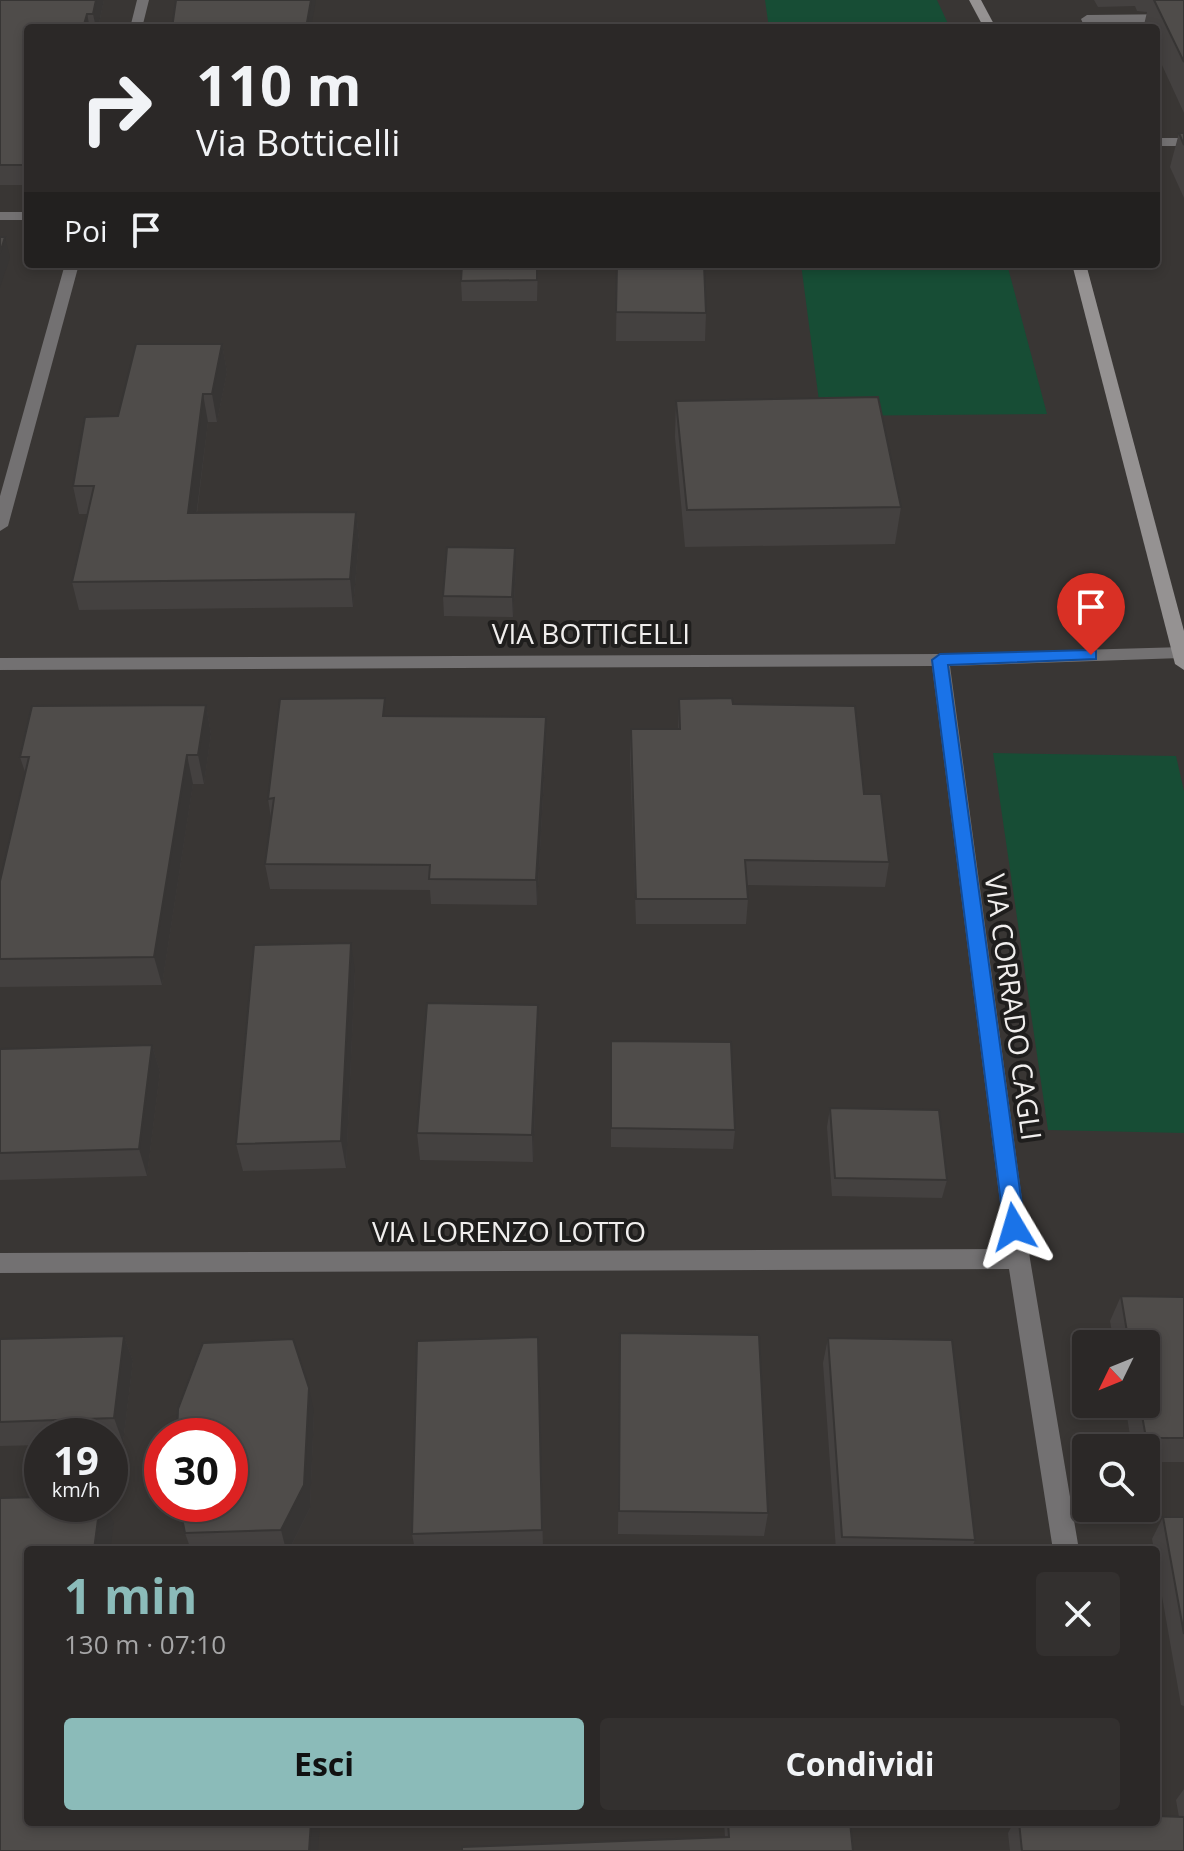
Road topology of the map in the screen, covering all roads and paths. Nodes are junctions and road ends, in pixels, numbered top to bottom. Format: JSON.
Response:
{"nodes":[{"id":1,"x":143,"y":0,"type":"edge"},
{"id":2,"x":975,"y":0,"type":"edge"},
{"id":3,"x":1184,"y":18,"type":"edge"},
{"id":4,"x":137,"y":24,"type":"edge"},
{"id":5,"x":988,"y":24,"type":"edge"},
{"id":6,"x":1089,"y":24,"type":"edge"},
{"id":7,"x":1160,"y":142,"type":"edge"},
{"id":8,"x":1184,"y":142,"type":"edge"},
{"id":9,"x":0,"y":216,"type":"edge"},
{"id":10,"x":24,"y":216,"type":"edge"},
{"id":11,"x":71,"y":268,"type":"edge"},
{"id":12,"x":1080,"y":268,"type":"edge"},
{"id":13,"x":0,"y":526,"type":"edge"},
{"id":14,"x":1183,"y":658,"type":"edge"},
{"id":15,"x":940,"y":660,"type":"junction"},
{"id":16,"x":0,"y":664,"type":"edge"},
{"id":17,"x":1019,"y":1259,"type":"junction"},
{"id":18,"x":0,"y":1263,"type":"edge"},
{"id":19,"x":1065,"y":1546,"type":"edge"}],
"edges":[{"from":1,"to":4,"type":"street"},
{"from":2,"to":5,"type":"street"},
{"from":3,"to":6,"type":"street"},
{"from":7,"to":8,"type":"street"},
{"from":9,"to":10,"type":"street"},
{"from":11,"to":13,"type":"street"},
{"from":12,"to":14,"type":"street"},
{"from":14,"to":15,"type":"street","name":"VIA BOTTICELLI"},
{"from":15,"to":16,"type":"street","name":"VIA BOTTICELLI"},
{"from":15,"to":17,"type":"street","name":"VIA CORRADO CAGLI"},
{"from":17,"to":18,"type":"street","name":"VIA LORENZO LOTTO"},
{"from":17,"to":19,"type":"street","name":"VIA CORRADO CAGLI"}]}
